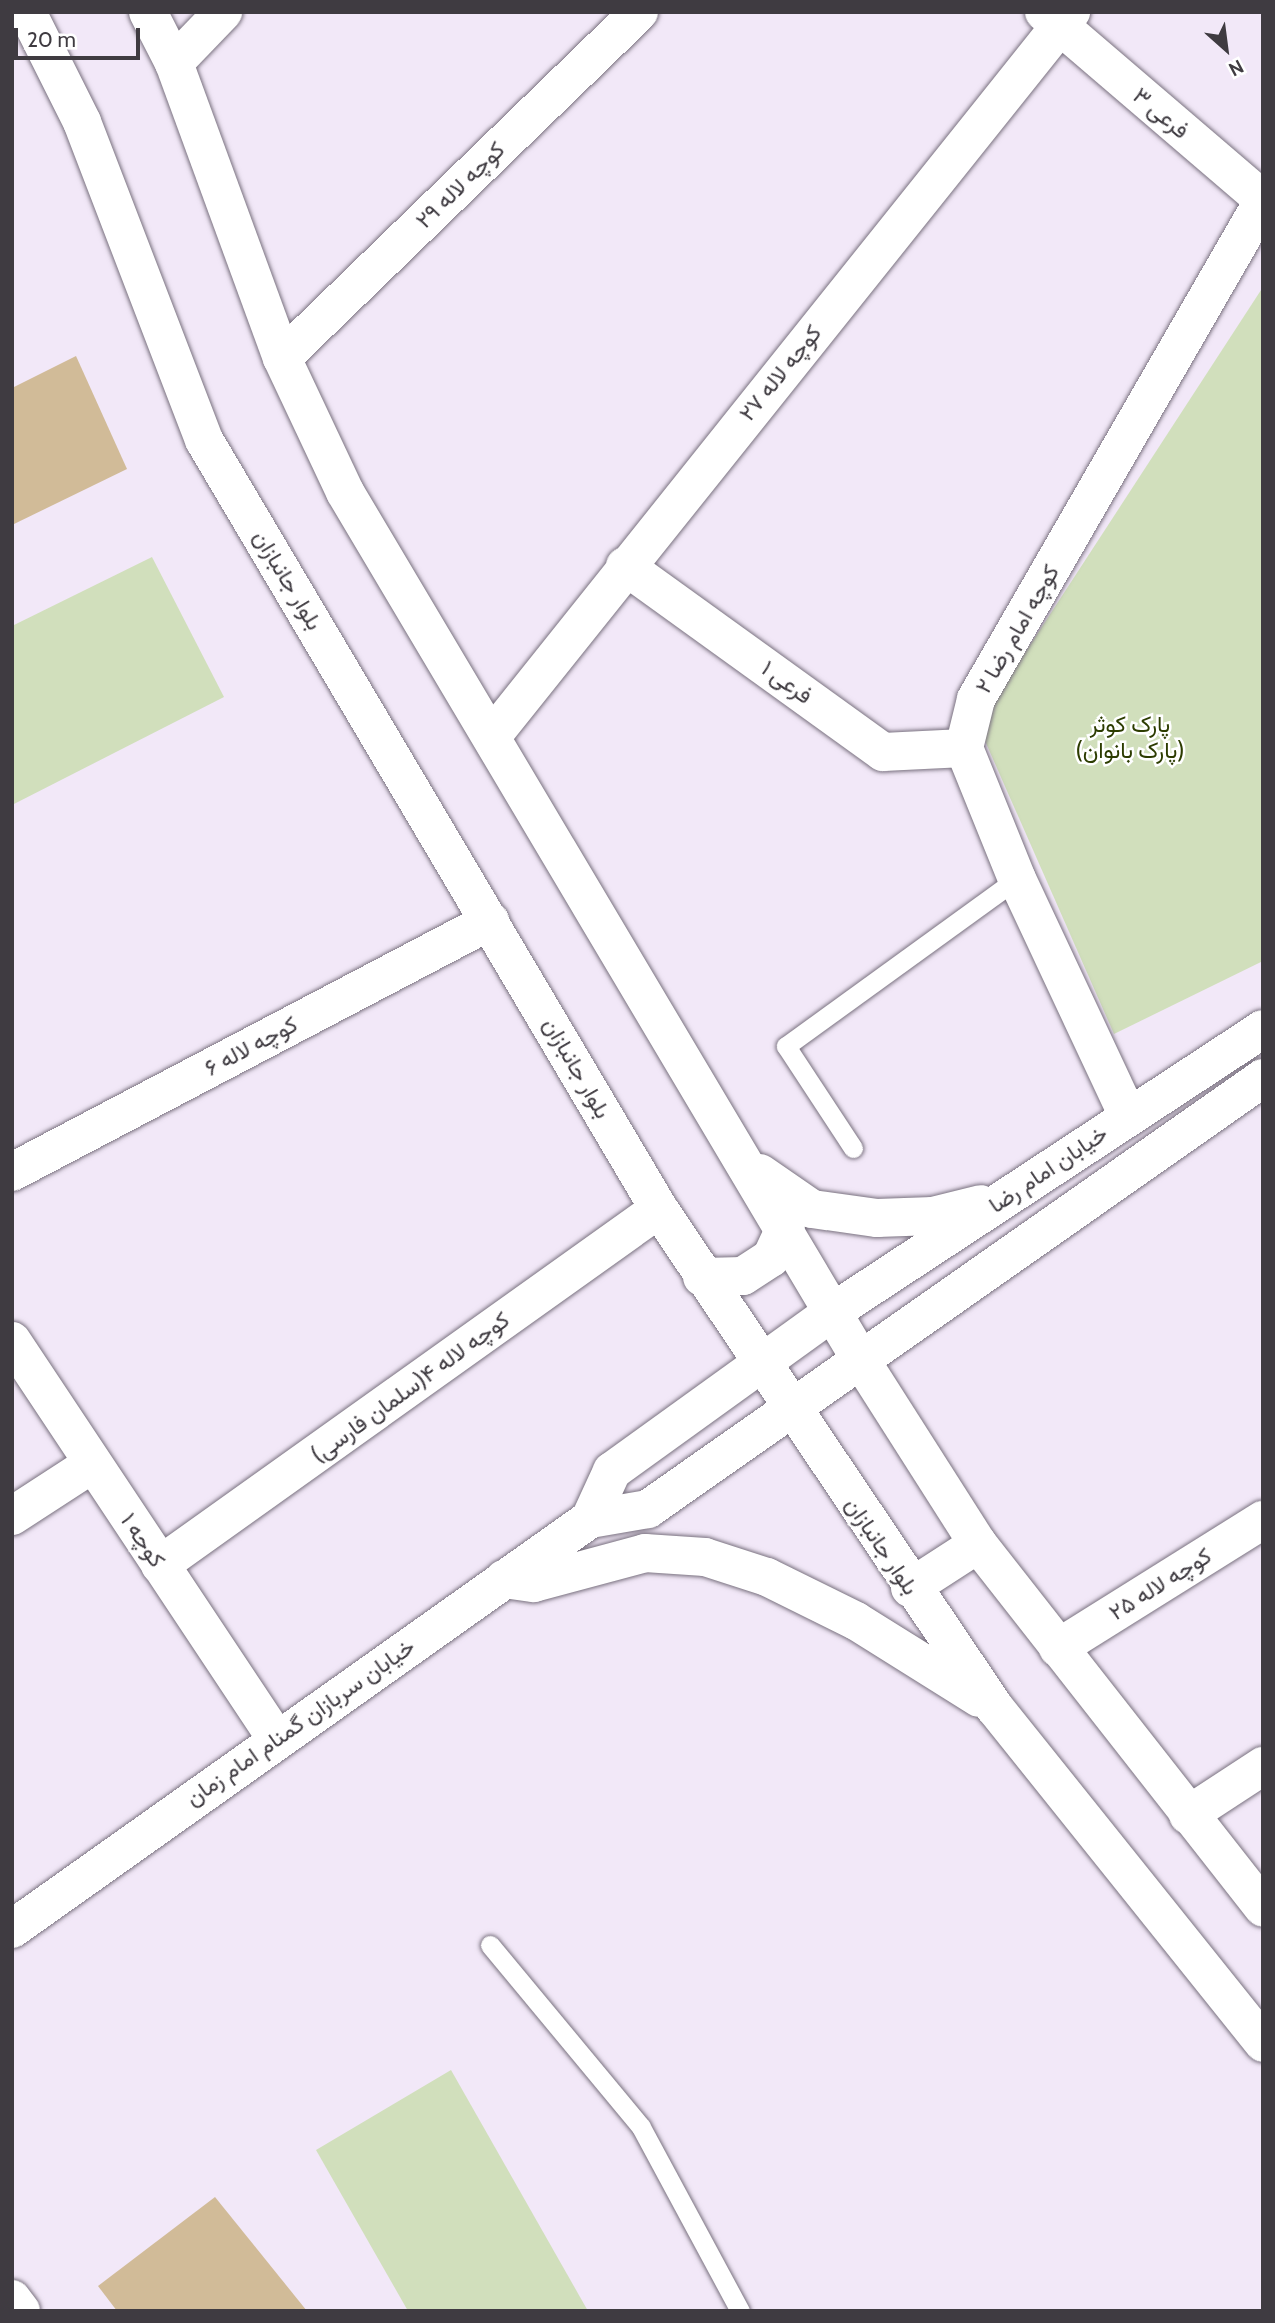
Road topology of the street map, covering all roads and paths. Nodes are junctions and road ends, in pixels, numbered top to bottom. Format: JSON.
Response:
{"nodes":[{"id":1,"x":27,"y":12,"type":"edge"},
{"id":2,"x":148,"y":12,"type":"edge"},
{"id":3,"x":223,"y":12,"type":"edge"},
{"id":4,"x":639,"y":12,"type":"edge"},
{"id":5,"x":1058,"y":17,"type":"edge"},
{"id":6,"x":174,"y":63,"type":"junction"},
{"id":7,"x":1263,"y":200,"type":"edge"},
{"id":8,"x":282,"y":358,"type":"junction"},
{"id":9,"x":625,"y":566,"type":"junction"},
{"id":10,"x":493,"y":735,"type":"junction"},
{"id":11,"x":964,"y":748,"type":"junction"},
{"id":12,"x":1017,"y":878,"type":"junction"},
{"id":13,"x":490,"y":921,"type":"junction"},
{"id":14,"x":1263,"y":1029,"type":"edge"},
{"id":15,"x":1263,"y":1079,"type":"edge"},
{"id":16,"x":1128,"y":1116,"type":"junction"},
{"id":17,"x":853,"y":1148,"type":"dead end"},
{"id":18,"x":743,"y":1161,"type":"junction"},
{"id":19,"x":12,"y":1172,"type":"edge"},
{"id":20,"x":1006,"y":1197,"type":"junction"},
{"id":21,"x":659,"y":1209,"type":"junction"},
{"id":22,"x":786,"y":1226,"type":"junction"},
{"id":23,"x":702,"y":1277,"type":"junction"},
{"id":24,"x":834,"y":1311,"type":"junction"},
{"id":25,"x":12,"y":1341,"type":"edge"},
{"id":26,"x":862,"y":1362,"type":"junction"},
{"id":27,"x":760,"y":1364,"type":"junction"},
{"id":28,"x":791,"y":1410,"type":"junction"},
{"id":29,"x":92,"y":1464,"type":"junction"},
{"id":30,"x":12,"y":1516,"type":"edge"},
{"id":31,"x":590,"y":1519,"type":"junction"},
{"id":32,"x":1263,"y":1520,"type":"edge"},
{"id":33,"x":978,"y":1544,"type":"junction"},
{"id":34,"x":160,"y":1565,"type":"junction"},
{"id":35,"x":504,"y":1579,"type":"junction"},
{"id":36,"x":910,"y":1588,"type":"junction"},
{"id":37,"x":1058,"y":1648,"type":"junction"},
{"id":38,"x":995,"y":1708,"type":"junction"},
{"id":39,"x":276,"y":1738,"type":"junction"},
{"id":40,"x":1263,"y":1766,"type":"edge"},
{"id":41,"x":1188,"y":1815,"type":"junction"},
{"id":42,"x":1263,"y":1909,"type":"edge"},
{"id":43,"x":12,"y":1929,"type":"edge"},
{"id":44,"x":491,"y":1945,"type":"dead end"},
{"id":45,"x":1263,"y":2043,"type":"edge"},
{"id":46,"x":12,"y":2299,"type":"edge"},
{"id":47,"x":21,"y":2311,"type":"edge"},
{"id":48,"x":740,"y":2311,"type":"edge"}],
"edges":[{"from":1,"to":13,"type":"street","name":"بلوار جانبازان"},
{"from":2,"to":6,"type":"street"},
{"from":3,"to":6,"type":"street"},
{"from":4,"to":8,"type":"street","name":"کوچه لاله ۲۹"},
{"from":5,"to":7,"type":"street","name":"فرعی ۳"},
{"from":5,"to":9,"type":"street","name":"کوچه لاله ۲۷"},
{"from":6,"to":8,"type":"street"},
{"from":7,"to":11,"type":"street","name":"کوچه امام رضا ۲"},
{"from":8,"to":10,"type":"street"},
{"from":9,"to":10,"type":"street","name":"کوچه لاله ۲۷"},
{"from":9,"to":11,"type":"street","name":"فرعی ۱"},
{"from":10,"to":18,"type":"street"},
{"from":11,"to":12,"type":"street"},
{"from":12,"to":16,"type":"street"},
{"from":12,"to":17,"type":"lane"},
{"from":13,"to":19,"type":"street","name":"کوچه لاله ۶"},
{"from":13,"to":21,"type":"street","name":"بلوار جانبازان"},
{"from":14,"to":16,"type":"street","name":"خیابان امام رضا"},
{"from":15,"to":26,"type":"street"},
{"from":16,"to":20,"type":"street","name":"خیابان امام رضا"},
{"from":18,"to":20,"type":"street"},
{"from":18,"to":22,"type":"street"},
{"from":20,"to":24,"type":"street","name":"خیابان امام رضا"},
{"from":21,"to":23,"type":"street","name":"بلوار جانبازان"},
{"from":21,"to":34,"type":"street","name":"کوچه لاله ۴(سلمان فارسی)"},
{"from":22,"to":23,"type":"street"},
{"from":22,"to":24,"type":"street"},
{"from":23,"to":27,"type":"street","name":"بلوار جانبازان"},
{"from":24,"to":26,"type":"street"},
{"from":24,"to":27,"type":"street","name":"خیابان امام رضا"},
{"from":25,"to":29,"type":"street","name":"کوچه ۱"},
{"from":26,"to":28,"type":"street","name":"خیابان سربازان گمنام امام زمان"},
{"from":26,"to":33,"type":"street"},
{"from":27,"to":28,"type":"street","name":"بلوار جانبازان"},
{"from":27,"to":31,"type":"street"},
{"from":28,"to":31,"type":"street","name":"خیابان سربازان گمنام امام زمان"},
{"from":28,"to":36,"type":"street","name":"بلوار جانبازان"},
{"from":29,"to":30,"type":"street"},
{"from":29,"to":34,"type":"street","name":"کوچه ۱"},
{"from":31,"to":35,"type":"street","name":"خیابان سربازان گمنام امام زمان"},
{"from":32,"to":37,"type":"street","name":"کوچه لاله ۲۵"},
{"from":33,"to":36,"type":"street"},
{"from":33,"to":37,"type":"street"},
{"from":34,"to":39,"type":"street","name":"کوچه ۱"},
{"from":35,"to":38,"type":"street"},
{"from":35,"to":39,"type":"street","name":"خیابان سربازان گمنام امام زمان"},
{"from":36,"to":38,"type":"street","name":"بلوار جانبازان"},
{"from":37,"to":41,"type":"street"},
{"from":38,"to":45,"type":"street","name":"بلوار جانبازان"},
{"from":39,"to":43,"type":"street","name":"خیابان سربازان گمنام امام زمان"},
{"from":40,"to":41,"type":"street"},
{"from":41,"to":42,"type":"street"},
{"from":44,"to":48,"type":"lane"},
{"from":46,"to":47,"type":"street"}]}
